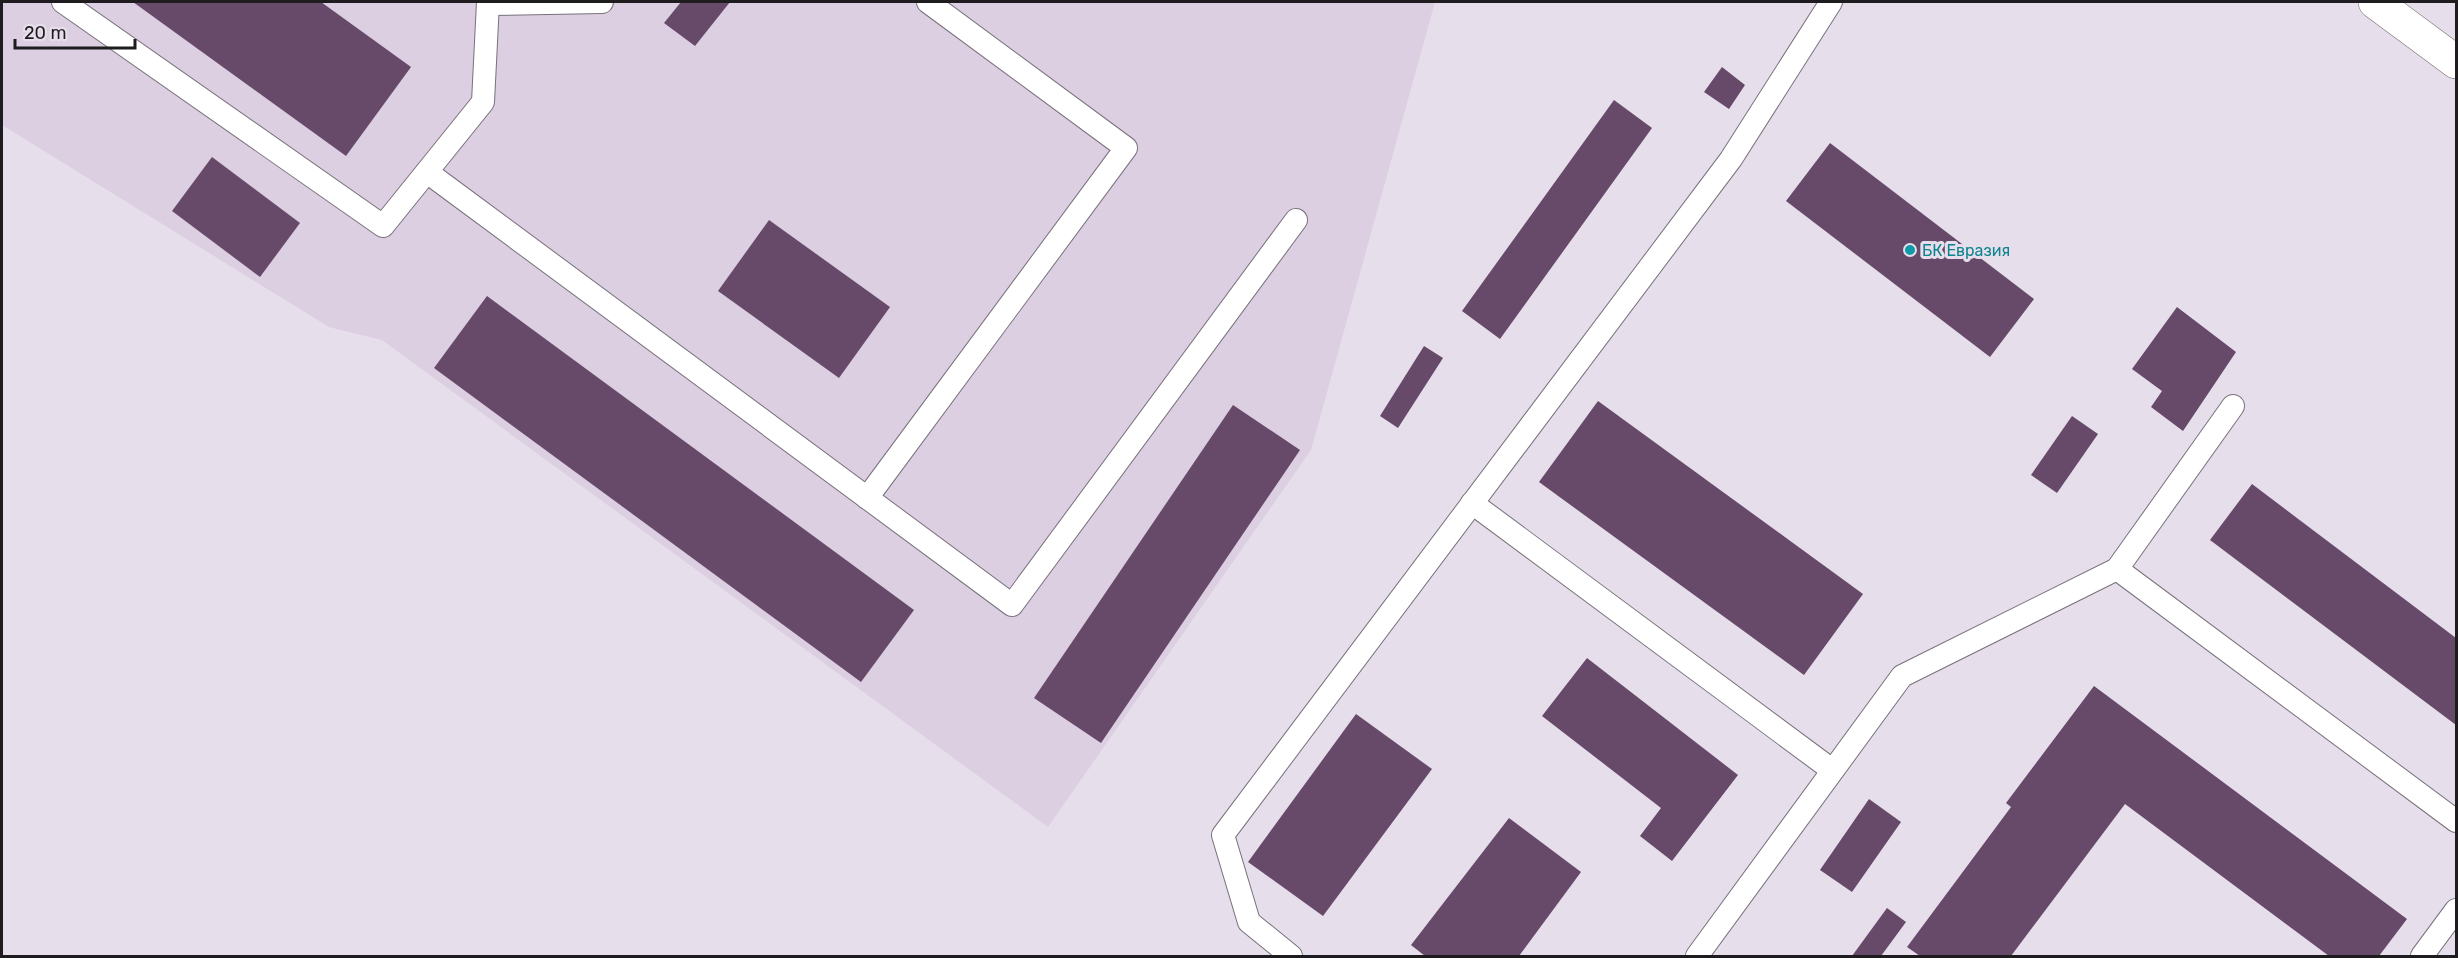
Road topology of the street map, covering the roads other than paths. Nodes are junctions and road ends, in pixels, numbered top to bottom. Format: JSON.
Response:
{"nodes":[{"id":1,"x":63,"y":2,"type":"edge"},
{"id":2,"x":602,"y":2,"type":"edge"},
{"id":3,"x":928,"y":2,"type":"edge"},
{"id":4,"x":1831,"y":2,"type":"edge"},
{"id":5,"x":2375,"y":2,"type":"edge"},
{"id":6,"x":488,"y":3,"type":"edge"},
{"id":7,"x":2457,"y":62,"type":"edge"},
{"id":8,"x":427,"y":172,"type":"junction"},
{"id":9,"x":1296,"y":220,"type":"dead end"},
{"id":10,"x":2233,"y":406,"type":"dead end"},
{"id":11,"x":867,"y":498,"type":"junction"},
{"id":12,"x":1472,"y":503,"type":"junction"},
{"id":13,"x":2118,"y":570,"type":"junction"},
{"id":14,"x":1832,"y":770,"type":"junction"},
{"id":15,"x":2457,"y":821,"type":"edge"},
{"id":16,"x":2457,"y":910,"type":"edge"},
{"id":17,"x":1291,"y":957,"type":"edge"},
{"id":18,"x":1697,"y":957,"type":"edge"},
{"id":19,"x":2422,"y":957,"type":"edge"}],
"edges":[{"from":1,"to":8,"type":"lane"},
{"from":2,"to":6,"type":"lane"},
{"from":3,"to":11,"type":"lane"},
{"from":4,"to":12,"type":"lane"},
{"from":5,"to":7,"type":"street"},
{"from":6,"to":8,"type":"lane"},
{"from":8,"to":11,"type":"lane"},
{"from":9,"to":11,"type":"lane"},
{"from":10,"to":13,"type":"lane"},
{"from":12,"to":14,"type":"lane"},
{"from":12,"to":17,"type":"lane"},
{"from":13,"to":14,"type":"lane"},
{"from":13,"to":15,"type":"lane"},
{"from":14,"to":18,"type":"lane"},
{"from":16,"to":19,"type":"lane"}]}
